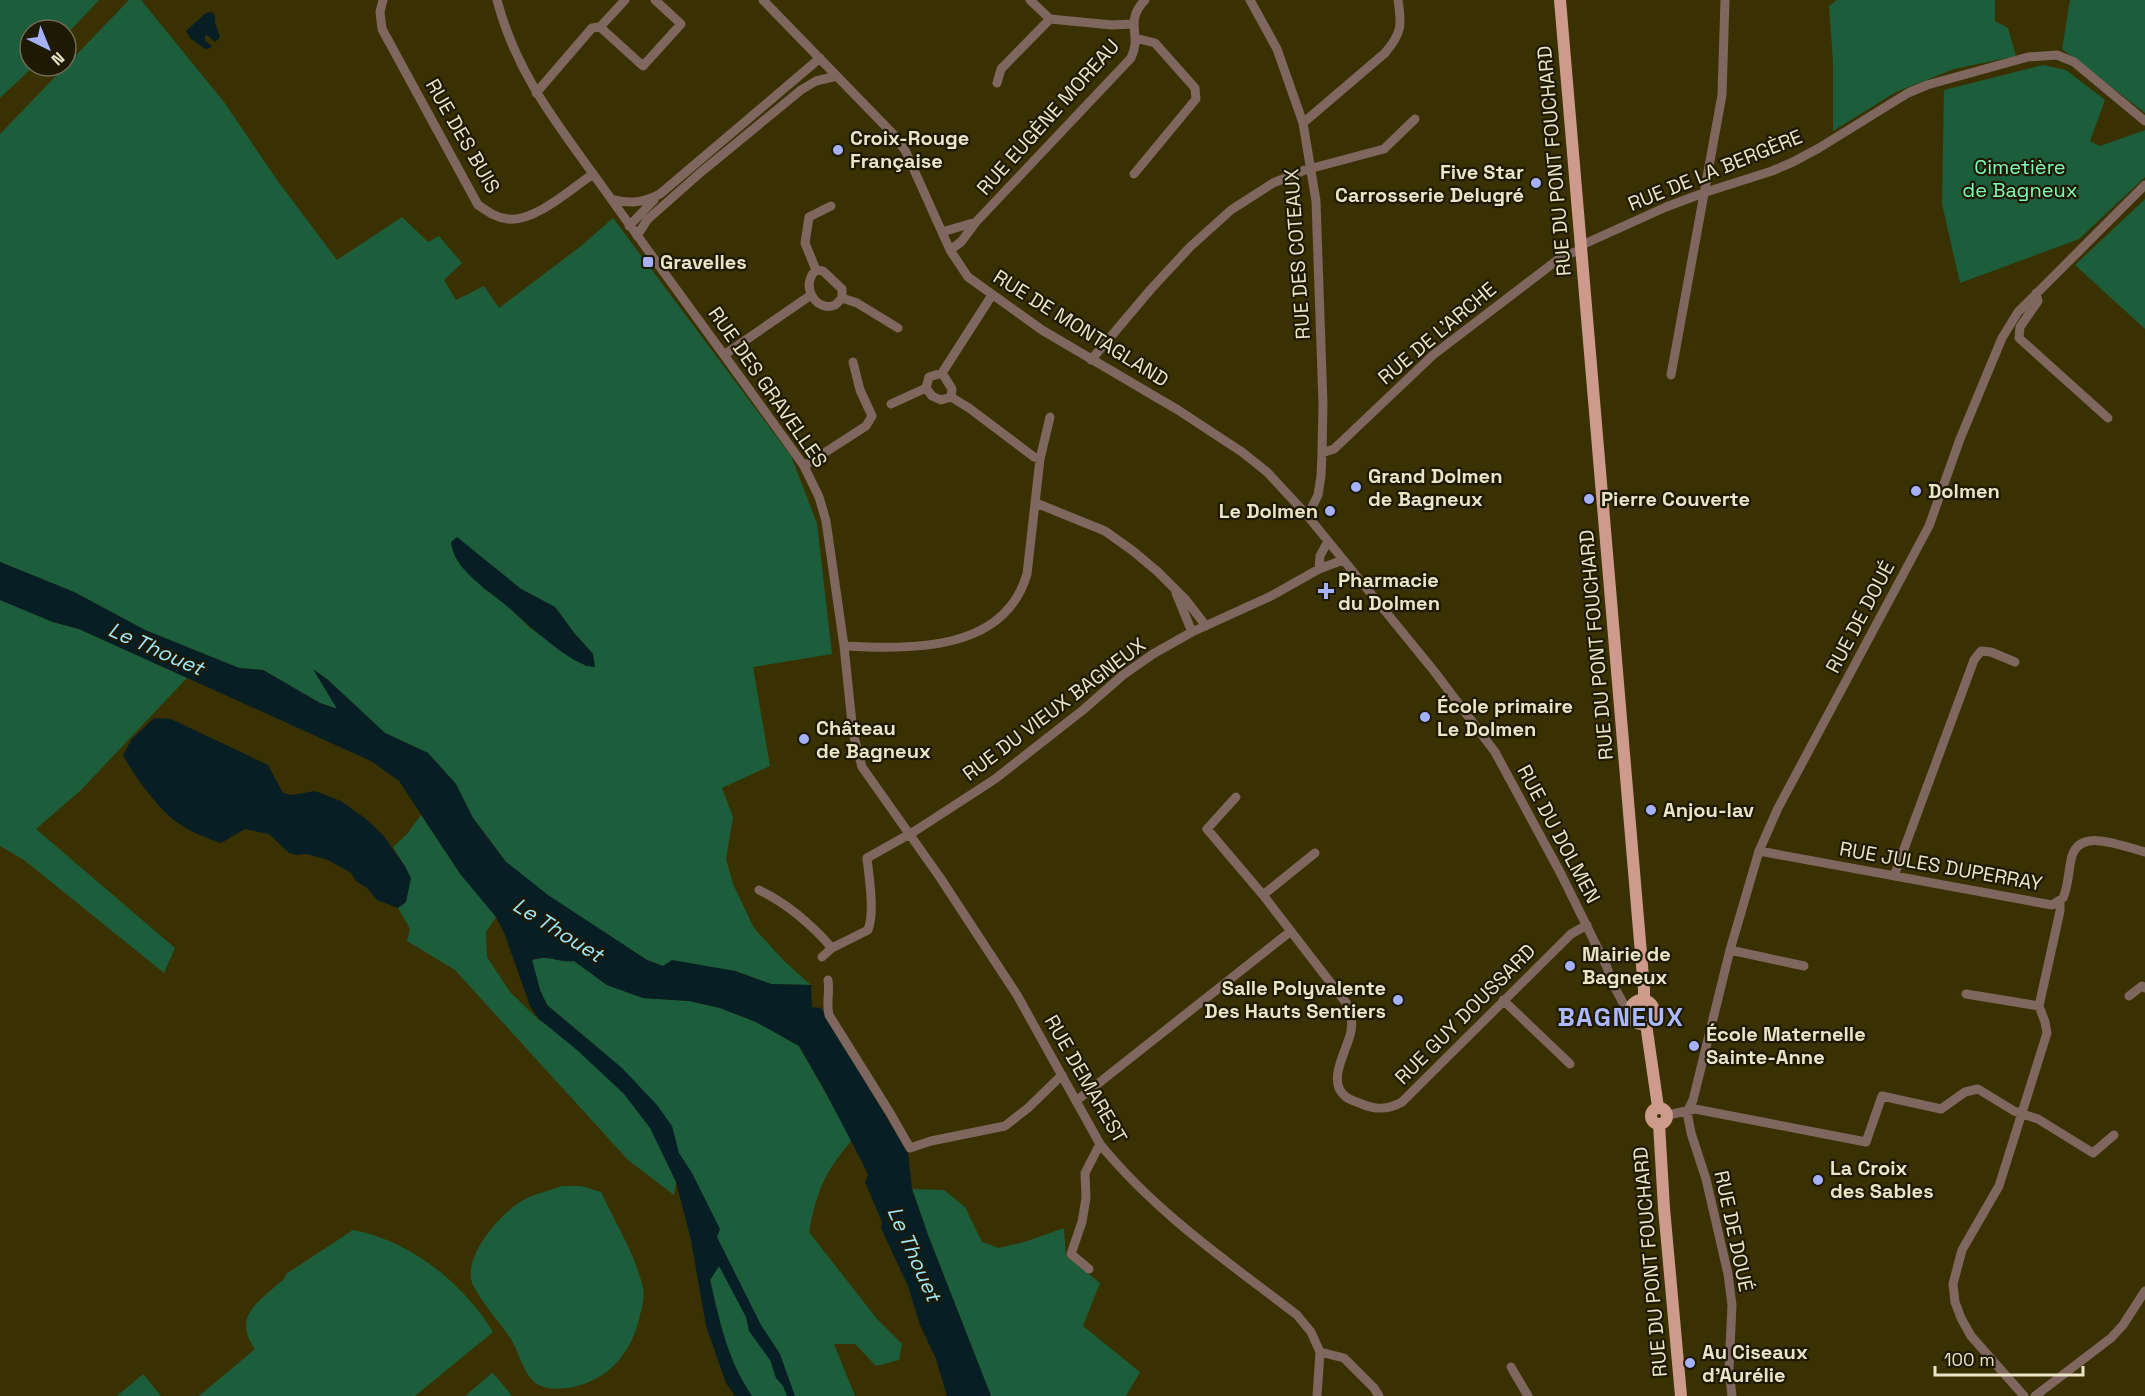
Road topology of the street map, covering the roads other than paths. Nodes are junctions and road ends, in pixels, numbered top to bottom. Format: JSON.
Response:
{"nodes":[{"id":1,"x":383,"y":0,"type":"edge"},
{"id":2,"x":497,"y":0,"type":"edge"},
{"id":3,"x":625,"y":0,"type":"edge"},
{"id":4,"x":655,"y":0,"type":"edge"},
{"id":5,"x":763,"y":0,"type":"edge"},
{"id":6,"x":1030,"y":0,"type":"edge"},
{"id":7,"x":1145,"y":0,"type":"edge"},
{"id":8,"x":1250,"y":0,"type":"edge"},
{"id":9,"x":1398,"y":0,"type":"edge"},
{"id":10,"x":1560,"y":0,"type":"edge"},
{"id":11,"x":1725,"y":0,"type":"edge"},
{"id":12,"x":1050,"y":19,"type":"junction"},
{"id":13,"x":1133,"y":24,"type":"junction"},
{"id":14,"x":600,"y":27,"type":"junction"},
{"id":15,"x":1135,"y":38,"type":"junction"},
{"id":16,"x":823,"y":61,"type":"junction"},
{"id":17,"x":837,"y":76,"type":"junction"},
{"id":18,"x":997,"y":83,"type":"dead end"},
{"id":19,"x":801,"y":90,"type":"junction"},
{"id":20,"x":536,"y":93,"type":"junction"},
{"id":21,"x":1415,"y":119,"type":"dead end"},
{"id":22,"x":2145,"y":121,"type":"edge"},
{"id":23,"x":1303,"y":123,"type":"junction"},
{"id":24,"x":1311,"y":168,"type":"junction"},
{"id":25,"x":593,"y":174,"type":"junction"},
{"id":26,"x":1134,"y":174,"type":"dead end"},
{"id":27,"x":2145,"y":186,"type":"edge"},
{"id":28,"x":1706,"y":192,"type":"junction"},
{"id":29,"x":660,"y":194,"type":"junction"},
{"id":30,"x":611,"y":199,"type":"junction"},
{"id":31,"x":831,"y":206,"type":"dead end"},
{"id":32,"x":976,"y":222,"type":"junction"},
{"id":33,"x":629,"y":226,"type":"junction"},
{"id":34,"x":942,"y":232,"type":"junction"},
{"id":35,"x":637,"y":236,"type":"junction"},
{"id":36,"x":1582,"y":248,"type":"junction"},
{"id":37,"x":950,"y":250,"type":"junction"},
{"id":38,"x":816,"y":270,"type":"junction"},
{"id":39,"x":2036,"y":293,"type":"junction"},
{"id":40,"x":811,"y":295,"type":"junction"},
{"id":41,"x":992,"y":295,"type":"junction"},
{"id":42,"x":842,"y":298,"type":"junction"},
{"id":43,"x":897,"y":328,"type":"dead end"},
{"id":44,"x":724,"y":355,"type":"junction"},
{"id":45,"x":1090,"y":360,"type":"junction"},
{"id":46,"x":853,"y":362,"type":"dead end"},
{"id":47,"x":942,"y":373,"type":"junction"},
{"id":48,"x":1671,"y":375,"type":"dead end"},
{"id":49,"x":926,"y":388,"type":"junction"},
{"id":50,"x":951,"y":397,"type":"junction"},
{"id":51,"x":891,"y":404,"type":"dead end"},
{"id":52,"x":1050,"y":417,"type":"dead end"},
{"id":53,"x":2108,"y":418,"type":"dead end"},
{"id":54,"x":1322,"y":453,"type":"junction"},
{"id":55,"x":1040,"y":459,"type":"junction"},
{"id":56,"x":804,"y":466,"type":"junction"},
{"id":57,"x":1036,"y":503,"type":"junction"},
{"id":58,"x":1306,"y":514,"type":"junction"},
{"id":59,"x":1328,"y":542,"type":"junction"},
{"id":60,"x":1343,"y":560,"type":"junction"},
{"id":61,"x":1319,"y":569,"type":"junction"},
{"id":62,"x":1175,"y":591,"type":"junction"},
{"id":63,"x":1206,"y":626,"type":"junction"},
{"id":64,"x":1192,"y":632,"type":"junction"},
{"id":65,"x":844,"y":646,"type":"junction"},
{"id":66,"x":2015,"y":662,"type":"dead end"},
{"id":67,"x":1236,"y":797,"type":"dead end"},
{"id":68,"x":909,"y":834,"type":"junction"},
{"id":69,"x":1759,"y":851,"type":"junction"},
{"id":70,"x":2145,"y":852,"type":"edge"},
{"id":71,"x":1315,"y":853,"type":"dead end"},
{"id":72,"x":1894,"y":876,"type":"junction"},
{"id":73,"x":759,"y":890,"type":"dead end"},
{"id":74,"x":1263,"y":895,"type":"junction"},
{"id":75,"x":2060,"y":902,"type":"junction"},
{"id":76,"x":1587,"y":925,"type":"junction"},
{"id":77,"x":1291,"y":931,"type":"junction"},
{"id":78,"x":832,"y":948,"type":"junction"},
{"id":79,"x":1730,"y":950,"type":"junction"},
{"id":80,"x":822,"y":957,"type":"dead end"},
{"id":81,"x":1804,"y":966,"type":"dead end"},
{"id":82,"x":828,"y":980,"type":"dead end"},
{"id":83,"x":2145,"y":988,"type":"edge"},
{"id":84,"x":1966,"y":994,"type":"dead end"},
{"id":85,"x":2129,"y":996,"type":"dead end"},
{"id":86,"x":1503,"y":1000,"type":"junction"},
{"id":87,"x":1644,"y":1001,"type":"junction"},
{"id":88,"x":2039,"y":1006,"type":"junction"},
{"id":89,"x":1631,"y":1009,"type":"junction"},
{"id":90,"x":1646,"y":1023,"type":"junction"},
{"id":91,"x":1570,"y":1064,"type":"dead end"},
{"id":92,"x":1062,"y":1075,"type":"junction"},
{"id":93,"x":1076,"y":1101,"type":"junction"},
{"id":94,"x":1687,"y":1112,"type":"junction"},
{"id":95,"x":2022,"y":1113,"type":"junction"},
{"id":96,"x":1662,"y":1115,"type":"junction"},
{"id":97,"x":2114,"y":1135,"type":"dead end"},
{"id":98,"x":1100,"y":1144,"type":"junction"},
{"id":99,"x":1089,"y":1269,"type":"dead end"},
{"id":100,"x":2145,"y":1291,"type":"edge"},
{"id":101,"x":1320,"y":1352,"type":"junction"},
{"id":102,"x":1511,"y":1366,"type":"dead end"},
{"id":103,"x":1527,"y":1395,"type":"edge"},
{"id":104,"x":1317,"y":1396,"type":"edge"},
{"id":105,"x":1379,"y":1396,"type":"edge"},
{"id":106,"x":1681,"y":1396,"type":"edge"},
{"id":107,"x":1732,"y":1396,"type":"edge"},
{"id":108,"x":2024,"y":1396,"type":"edge"},
{"id":109,"x":2035,"y":1396,"type":"edge"}],
"edges":[{"from":1,"to":25,"type":"street","name":"RUE DES BUIS"},
{"from":2,"to":20,"type":"street","name":"RUE DES GRAVELLES"},
{"from":3,"to":14,"type":"street"},
{"from":4,"to":14,"type":"street"},
{"from":5,"to":16,"type":"street","name":"RUE DE MONTAGLAND"},
{"from":6,"to":12,"type":"street"},
{"from":7,"to":13,"type":"street","name":"RUE EUGÈNE MOREAU"},
{"from":8,"to":23,"type":"street","name":"RUE DES COTEAUX"},
{"from":9,"to":23,"type":"street"},
{"from":10,"to":36,"type":"main road","name":"RUE DU PONT FOUCHARD"},
{"from":11,"to":28,"type":"street"},
{"from":12,"to":13,"type":"street"},
{"from":12,"to":18,"type":"street"},
{"from":13,"to":15,"type":"street","name":"RUE EUGÈNE MOREAU"},
{"from":14,"to":20,"type":"street"},
{"from":15,"to":26,"type":"street"},
{"from":15,"to":32,"type":"street","name":"RUE EUGÈNE MOREAU"},
{"from":16,"to":17,"type":"street","name":"RUE DE MONTAGLAND"},
{"from":16,"to":19,"type":"street"},
{"from":16,"to":29,"type":"street"},
{"from":17,"to":19,"type":"street"},
{"from":17,"to":34,"type":"street","name":"RUE DE MONTAGLAND"},
{"from":19,"to":35,"type":"street"},
{"from":20,"to":25,"type":"street","name":"RUE DES GRAVELLES"},
{"from":21,"to":24,"type":"street"},
{"from":22,"to":28,"type":"street","name":"RUE DE LA BERGÈRE"},
{"from":23,"to":24,"type":"street","name":"RUE DES COTEAUX"},
{"from":24,"to":45,"type":"street"},
{"from":24,"to":54,"type":"street","name":"RUE DES COTEAUX"},
{"from":25,"to":30,"type":"street","name":"RUE DES GRAVELLES"},
{"from":27,"to":39,"type":"street","name":"RUE DE DOUÉ"},
{"from":28,"to":36,"type":"street","name":"RUE DE LA BERGÈRE"},
{"from":28,"to":48,"type":"street"},
{"from":29,"to":30,"type":"street"},
{"from":29,"to":33,"type":"street"},
{"from":30,"to":33,"type":"street","name":"RUE DES GRAVELLES"},
{"from":31,"to":38,"type":"street"},
{"from":32,"to":34,"type":"street","name":"RUE EUGÈNE MOREAU"},
{"from":32,"to":37,"type":"street","name":"RUE EUGÈNE MOREAU"},
{"from":33,"to":35,"type":"street","name":"RUE DES GRAVELLES"},
{"from":34,"to":37,"type":"street","name":"RUE DE MONTAGLAND"},
{"from":35,"to":44,"type":"street","name":"RUE DES GRAVELLES"},
{"from":36,"to":54,"type":"street","name":"RUE DE L'ARCHE"},
{"from":36,"to":87,"type":"main road","name":"RUE DU PONT FOUCHARD"},
{"from":37,"to":41,"type":"street","name":"RUE DE MONTAGLAND"},
{"from":38,"to":40,"type":"street"},
{"from":38,"to":42,"type":"street"},
{"from":39,"to":53,"type":"street"},
{"from":39,"to":69,"type":"street","name":"RUE DE DOUÉ"},
{"from":40,"to":42,"type":"street"},
{"from":40,"to":44,"type":"street"},
{"from":41,"to":45,"type":"street","name":"RUE DE MONTAGLAND"},
{"from":41,"to":47,"type":"street"},
{"from":42,"to":43,"type":"street"},
{"from":44,"to":56,"type":"street","name":"RUE DES GRAVELLES"},
{"from":45,"to":58,"type":"street","name":"RUE DE MONTAGLAND"},
{"from":46,"to":56,"type":"street"},
{"from":47,"to":49,"type":"street"},
{"from":47,"to":50,"type":"street"},
{"from":49,"to":50,"type":"street"},
{"from":49,"to":51,"type":"street"},
{"from":50,"to":55,"type":"street"},
{"from":52,"to":55,"type":"street"},
{"from":54,"to":58,"type":"street","name":"RUE DES COTEAUX"},
{"from":55,"to":57,"type":"street"},
{"from":56,"to":65,"type":"street","name":"RUE DES GRAVELLES"},
{"from":57,"to":62,"type":"street"},
{"from":57,"to":65,"type":"street"},
{"from":58,"to":59,"type":"street","name":"RUE DU DOLMEN"},
{"from":59,"to":60,"type":"street","name":"RUE DU DOLMEN"},
{"from":59,"to":61,"type":"street"},
{"from":60,"to":61,"type":"street","name":"RUE DU VIEUX BAGNEUX"},
{"from":60,"to":76,"type":"street","name":"RUE DU DOLMEN"},
{"from":61,"to":63,"type":"street","name":"RUE DU VIEUX BAGNEUX"},
{"from":62,"to":63,"type":"street"},
{"from":62,"to":64,"type":"street"},
{"from":63,"to":64,"type":"street","name":"RUE DU VIEUX BAGNEUX"},
{"from":64,"to":68,"type":"street","name":"RUE DU VIEUX BAGNEUX"},
{"from":65,"to":68,"type":"street","name":"RUE DES GRAVELLES"},
{"from":66,"to":72,"type":"street"},
{"from":67,"to":74,"type":"street","name":"RUE GUY DOUSSARD"},
{"from":68,"to":78,"type":"street","name":"RUE DU VIEUX BAGNEUX"},
{"from":68,"to":92,"type":"street","name":"RUE DEMAREST"},
{"from":69,"to":72,"type":"street","name":"RUE JULES DUPERRAY"},
{"from":69,"to":79,"type":"street","name":"RUE DE DOUÉ"},
{"from":70,"to":75,"type":"street","name":"RUE JULES DUPERRAY"},
{"from":71,"to":74,"type":"street"},
{"from":72,"to":75,"type":"street","name":"RUE JULES DUPERRAY"},
{"from":73,"to":78,"type":"street"},
{"from":74,"to":77,"type":"street","name":"RUE GUY DOUSSARD"},
{"from":75,"to":88,"type":"street"},
{"from":76,"to":86,"type":"street","name":"RUE GUY DOUSSARD"},
{"from":76,"to":89,"type":"street","name":"RUE DU DOLMEN"},
{"from":77,"to":86,"type":"street","name":"RUE GUY DOUSSARD"},
{"from":77,"to":93,"type":"street"},
{"from":78,"to":80,"type":"street"},
{"from":79,"to":81,"type":"street"},
{"from":79,"to":94,"type":"street","name":"RUE DE DOUÉ"},
{"from":82,"to":92,"type":"street"},
{"from":83,"to":85,"type":"street"},
{"from":84,"to":88,"type":"street"},
{"from":86,"to":91,"type":"street"},
{"from":87,"to":89,"type":"main road"},
{"from":87,"to":90,"type":"main road"},
{"from":88,"to":95,"type":"street"},
{"from":89,"to":90,"type":"main road"},
{"from":90,"to":96,"type":"main road","name":"RUE DU PONT FOUCHARD"},
{"from":92,"to":93,"type":"street","name":"RUE DEMAREST"},
{"from":93,"to":98,"type":"street","name":"RUE DEMAREST"},
{"from":94,"to":95,"type":"street"},
{"from":94,"to":96,"type":"street"},
{"from":94,"to":107,"type":"street","name":"RUE DE DOUÉ"},
{"from":95,"to":97,"type":"street"},
{"from":95,"to":108,"type":"street"},
{"from":96,"to":106,"type":"main road","name":"RUE DU PONT FOUCHARD"},
{"from":98,"to":99,"type":"street"},
{"from":98,"to":101,"type":"street","name":"RUE DEMAREST"},
{"from":100,"to":109,"type":"street"},
{"from":101,"to":104,"type":"street"},
{"from":101,"to":105,"type":"street"},
{"from":102,"to":103,"type":"street"}]}
